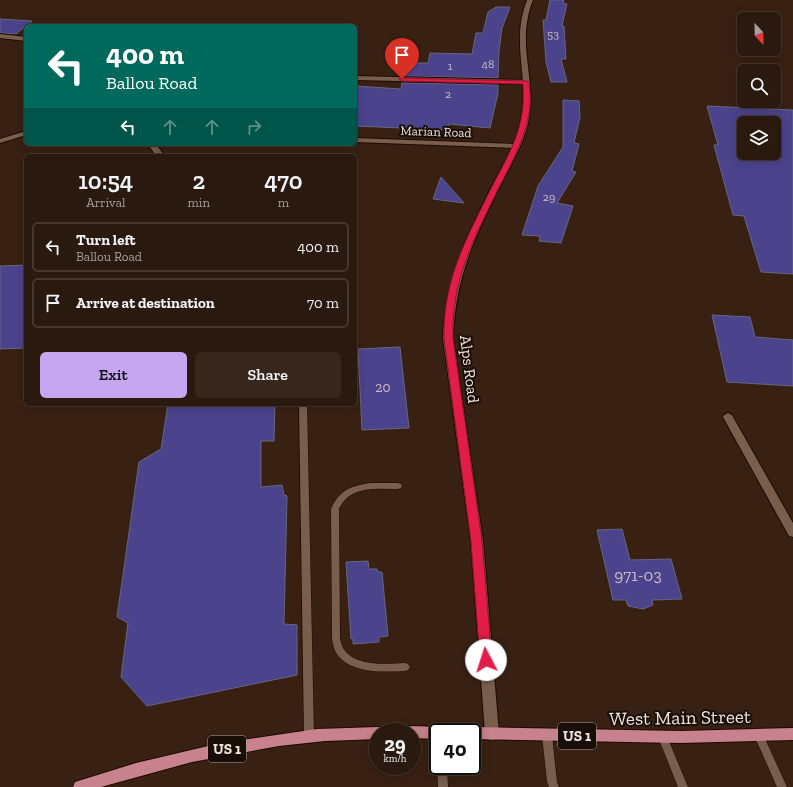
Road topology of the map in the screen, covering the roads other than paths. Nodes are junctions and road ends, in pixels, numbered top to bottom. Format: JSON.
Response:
{"nodes":[{"id":1,"x":530,"y":0,"type":"edge"},
{"id":2,"x":0,"y":36,"type":"edge"},
{"id":3,"x":24,"y":39,"type":"edge"},
{"id":4,"x":357,"y":78,"type":"edge"},
{"id":5,"x":526,"y":82,"type":"junction"},
{"id":6,"x":24,"y":134,"type":"edge"},
{"id":7,"x":357,"y":140,"type":"edge"},
{"id":8,"x":0,"y":141,"type":"edge"},
{"id":9,"x":153,"y":146,"type":"edge"},
{"id":10,"x":516,"y":146,"type":"junction"},
{"id":11,"x":159,"y":154,"type":"dead end"},
{"id":12,"x":304,"y":406,"type":"edge"},
{"id":13,"x":728,"y":417,"type":"dead end"},
{"id":14,"x":398,"y":486,"type":"dead end"},
{"id":15,"x":793,"y":533,"type":"edge"},
{"id":16,"x":405,"y":668,"type":"dead end"},
{"id":17,"x":369,"y":733,"type":"edge"},
{"id":18,"x":481,"y":733,"type":"edge"},
{"id":19,"x":492,"y":734,"type":"junction"},
{"id":20,"x":759,"y":734,"type":"junction"},
{"id":21,"x":793,"y":734,"type":"edge"},
{"id":22,"x":547,"y":735,"type":"junction"},
{"id":23,"x":309,"y":736,"type":"junction"},
{"id":24,"x":663,"y":737,"type":"junction"},
{"id":25,"x":442,"y":775,"type":"edge"},
{"id":26,"x":80,"y":787,"type":"edge"},
{"id":27,"x":443,"y":787,"type":"edge"},
{"id":28,"x":554,"y":787,"type":"edge"},
{"id":29,"x":683,"y":787,"type":"edge"},
{"id":30,"x":782,"y":787,"type":"edge"}],
"edges":[{"from":1,"to":5,"type":"street","name":"Alps Road"},
{"from":2,"to":3,"type":"street"},
{"from":4,"to":5,"type":"street"},
{"from":5,"to":10,"type":"street","name":"Alps Road"},
{"from":6,"to":8,"type":"street"},
{"from":7,"to":10,"type":"street","name":"Marian Road"},
{"from":9,"to":11,"type":"street"},
{"from":10,"to":19,"type":"street","name":"Alps Road"},
{"from":12,"to":23,"type":"lane"},
{"from":13,"to":15,"type":"street"},
{"from":14,"to":16,"type":"lane"},
{"from":17,"to":23,"type":"main road","number":"US 1"},
{"from":18,"to":19,"type":"main road","name":"West Main Street","number":"US 1"},
{"from":19,"to":22,"type":"main road","name":"West Main Street","number":"US 1"},
{"from":20,"to":21,"type":"main road","name":"West Main Street","number":"US 1"},
{"from":20,"to":24,"type":"main road","name":"West Main Street","number":"US 1"},
{"from":20,"to":30,"type":"lane"},
{"from":22,"to":24,"type":"main road","name":"West Main Street","number":"US 1"},
{"from":22,"to":28,"type":"lane"},
{"from":23,"to":26,"type":"main road","number":"US 1"},
{"from":24,"to":29,"type":"lane"},
{"from":25,"to":27,"type":"lane"}]}
